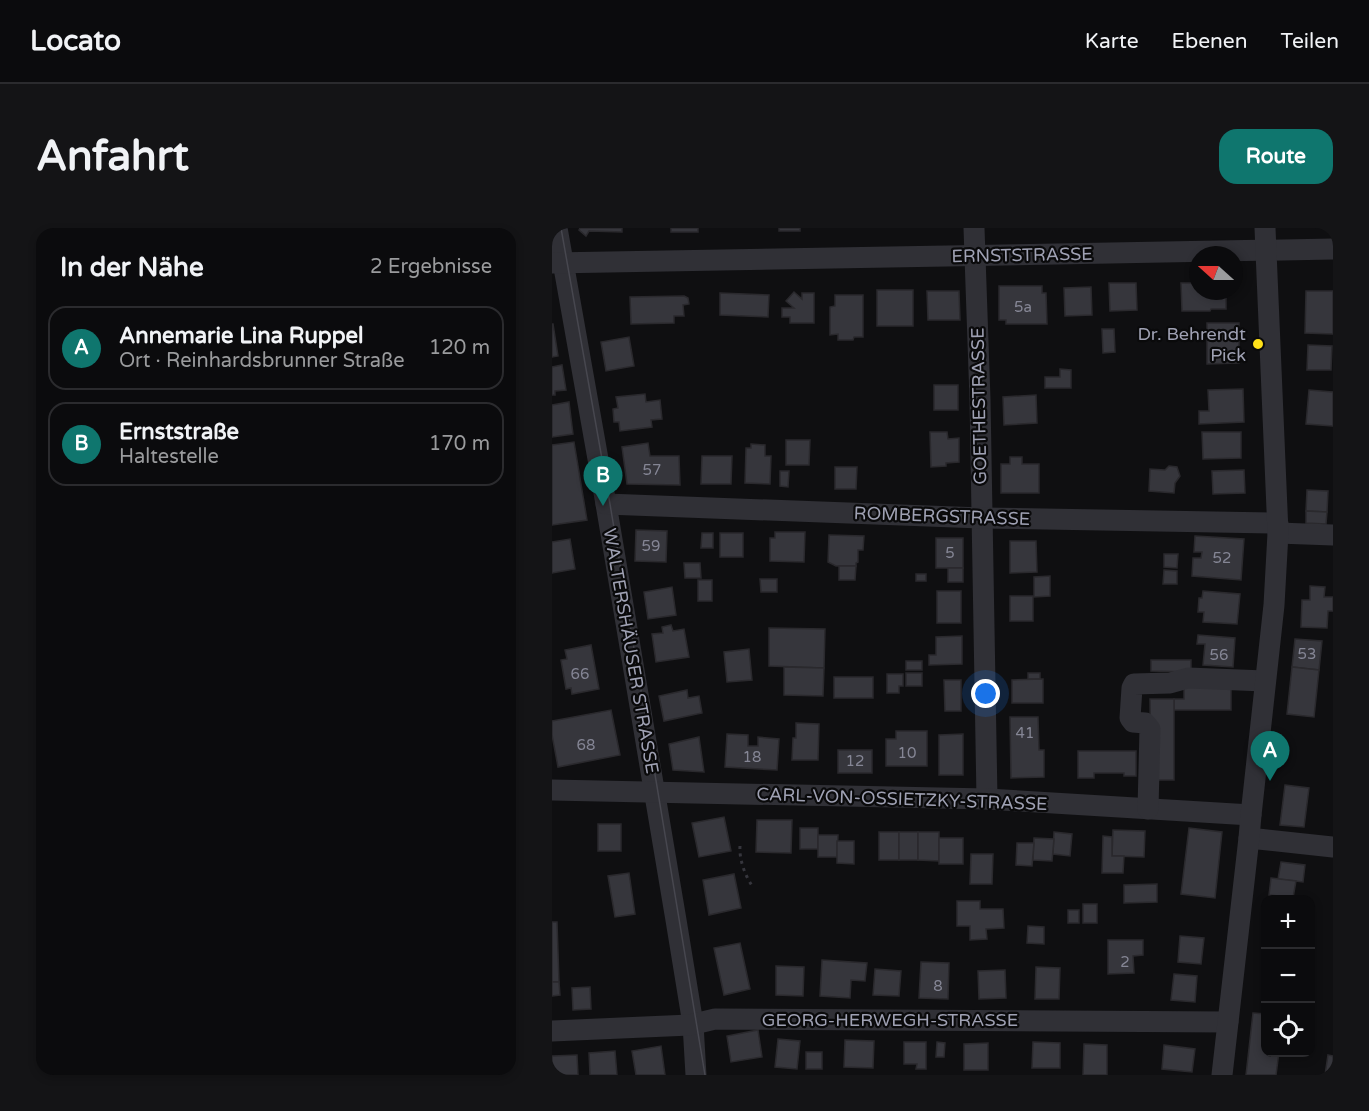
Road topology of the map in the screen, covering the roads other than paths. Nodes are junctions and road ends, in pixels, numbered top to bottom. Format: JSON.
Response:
{"nodes":[{"id":1,"x":556,"y":228,"type":"edge"},
{"id":2,"x":974,"y":228,"type":"edge"},
{"id":3,"x":1264,"y":228,"type":"edge"},
{"id":4,"x":1333,"y":249,"type":"edge"},
{"id":5,"x":1266,"y":250,"type":"junction"},
{"id":6,"x":975,"y":256,"type":"junction"},
{"id":7,"x":557,"y":263,"type":"edge"},
{"id":8,"x":606,"y":504,"type":"junction"},
{"id":9,"x":981,"y":518,"type":"junction"},
{"id":10,"x":1278,"y":528,"type":"junction"},
{"id":11,"x":1333,"y":534,"type":"edge"},
{"id":12,"x":1265,"y":681,"type":"junction"},
{"id":13,"x":552,"y":790,"type":"edge"},
{"id":14,"x":655,"y":792,"type":"junction"},
{"id":15,"x":987,"y":799,"type":"junction"},
{"id":16,"x":1148,"y":809,"type":"junction"},
{"id":17,"x":1251,"y":815,"type":"junction"},
{"id":18,"x":1250,"y":838,"type":"junction"},
{"id":19,"x":1333,"y":848,"type":"edge"},
{"id":20,"x":1228,"y":1022,"type":"junction"},
{"id":21,"x":693,"y":1024,"type":"junction"},
{"id":22,"x":552,"y":1031,"type":"edge"},
{"id":23,"x":696,"y":1075,"type":"edge"},
{"id":24,"x":1222,"y":1075,"type":"edge"}],
"edges":[{"from":1,"to":7,"type":"street","name":"WALTERSHÄUSER STRASSE"},
{"from":2,"to":6,"type":"street","name":"GOETHESTRASSE"},
{"from":3,"to":5,"type":"street"},
{"from":4,"to":5,"type":"street","name":"ERNSTSTRASSE"},
{"from":5,"to":6,"type":"street","name":"ERNSTSTRASSE"},
{"from":5,"to":10,"type":"street"},
{"from":6,"to":7,"type":"street","name":"ERNSTSTRASSE"},
{"from":6,"to":9,"type":"street","name":"GOETHESTRASSE"},
{"from":7,"to":8,"type":"street","name":"WALTERSHÄUSER STRASSE"},
{"from":8,"to":9,"type":"street","name":"ROMBERGSTRASSE"},
{"from":8,"to":14,"type":"street","name":"WALTERSHÄUSER STRASSE"},
{"from":9,"to":10,"type":"street","name":"ROMBERGSTRASSE"},
{"from":9,"to":15,"type":"street","name":"GOETHESTRASSE"},
{"from":10,"to":11,"type":"street","name":"ROMBERGSTRASSE"},
{"from":10,"to":12,"type":"street"},
{"from":12,"to":16,"type":"street"},
{"from":12,"to":17,"type":"street"},
{"from":13,"to":14,"type":"street","name":"CARL-VON-OSSIETZKY-STRASSE"},
{"from":14,"to":15,"type":"street","name":"CARL-VON-OSSIETZKY-STRASSE"},
{"from":14,"to":21,"type":"street","name":"WALTERSHÄUSER STRASSE"},
{"from":15,"to":16,"type":"street","name":"CARL-VON-OSSIETZKY-STRASSE"},
{"from":16,"to":17,"type":"street","name":"CARL-VON-OSSIETZKY-STRASSE"},
{"from":17,"to":18,"type":"street"},
{"from":18,"to":19,"type":"street"},
{"from":18,"to":20,"type":"street"},
{"from":20,"to":21,"type":"street","name":"GEORG-HERWEGH-STRASSE"},
{"from":20,"to":24,"type":"street"},
{"from":21,"to":22,"type":"street","name":"GEORG-HERWEGH-STRASSE"},
{"from":21,"to":23,"type":"street","name":"WALTERSHÄUSER STRASSE"}]}
